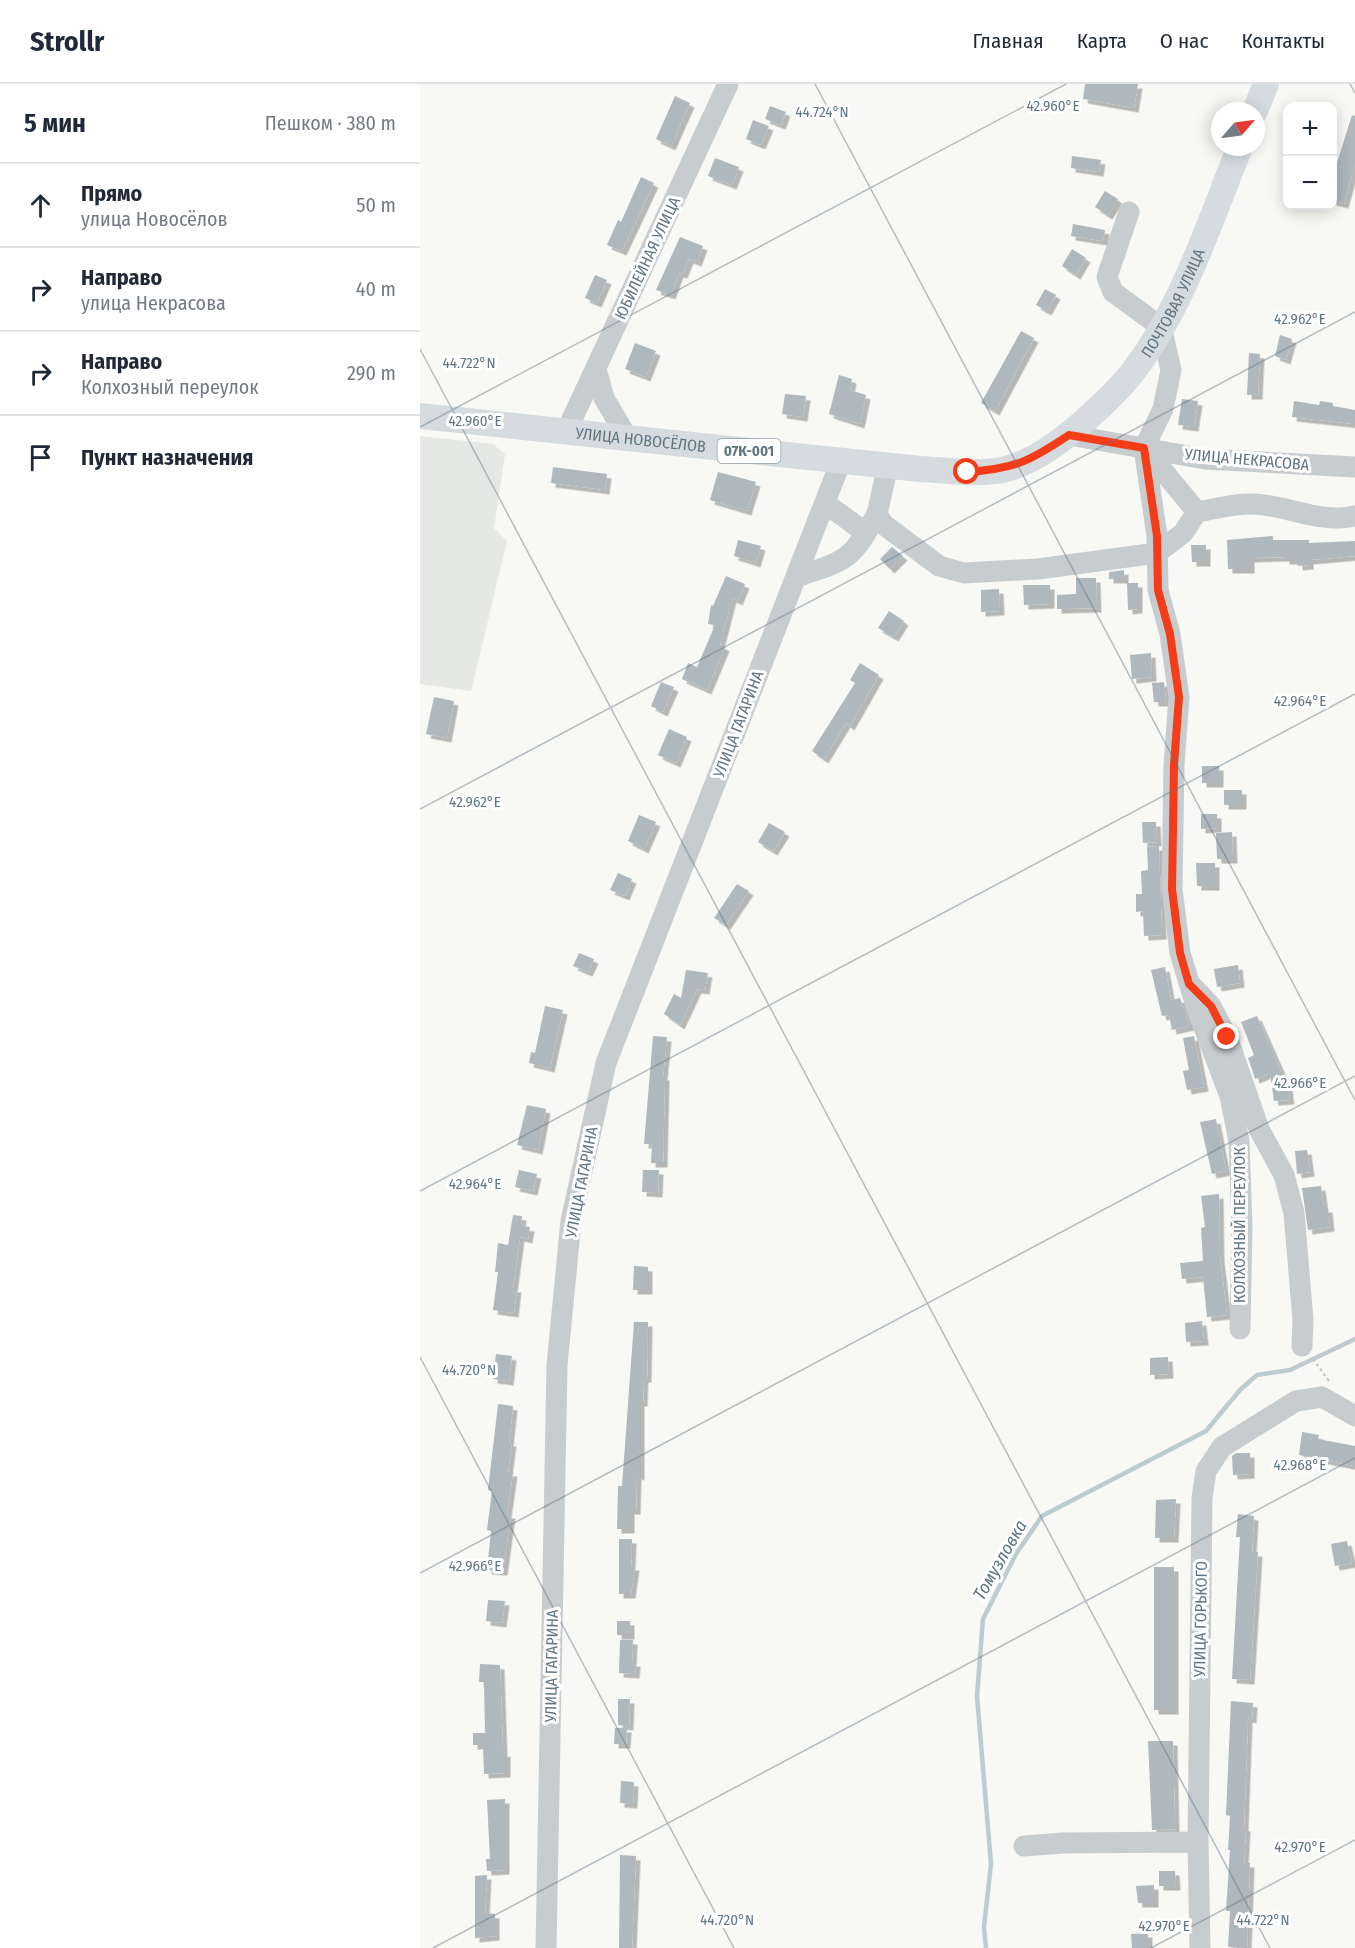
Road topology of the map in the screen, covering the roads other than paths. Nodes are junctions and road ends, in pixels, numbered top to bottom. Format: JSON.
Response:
{"nodes":[{"id":1,"x":728,"y":84,"type":"edge"},
{"id":2,"x":1266,"y":84,"type":"edge"},
{"id":3,"x":1259,"y":102,"type":"edge"},
{"id":4,"x":1236,"y":156,"type":"edge"},
{"id":5,"x":1129,"y":212,"type":"dead end"},
{"id":6,"x":1161,"y":327,"type":"junction"},
{"id":7,"x":596,"y":369,"type":"junction"},
{"id":8,"x":420,"y":416,"type":"edge"},
{"id":9,"x":566,"y":432,"type":"junction"},
{"id":10,"x":1069,"y":435,"type":"junction"},
{"id":11,"x":628,"y":439,"type":"junction"},
{"id":12,"x":1144,"y":448,"type":"junction"},
{"id":13,"x":841,"y":461,"type":"junction"},
{"id":14,"x":888,"y":465,"type":"junction"},
{"id":15,"x":1355,"y":467,"type":"edge"},
{"id":16,"x":825,"y":503,"type":"junction"},
{"id":17,"x":1197,"y":512,"type":"junction"},
{"id":18,"x":877,"y":514,"type":"junction"},
{"id":19,"x":1355,"y":516,"type":"edge"},
{"id":20,"x":866,"y":533,"type":"junction"},
{"id":21,"x":1157,"y":553,"type":"junction"},
{"id":22,"x":796,"y":577,"type":"junction"},
{"id":23,"x":1189,"y":984,"type":"junction"},
{"id":24,"x":1240,"y":1329,"type":"dead end"},
{"id":25,"x":1302,"y":1346,"type":"road end"},
{"id":26,"x":1355,"y":1416,"type":"edge"},
{"id":27,"x":1198,"y":1842,"type":"junction"},
{"id":28,"x":1024,"y":1846,"type":"dead end"},
{"id":29,"x":546,"y":1948,"type":"edge"},
{"id":30,"x":1200,"y":1948,"type":"edge"}],
"edges":[{"from":1,"to":7,"type":"street","name":"ЮБИЛЕЙНАЯ УЛИЦА"},
{"from":2,"to":3,"type":"main road"},
{"from":4,"to":6,"type":"main road","name":"ПОЧТОВАЯ УЛИЦА","number":"07К-001"},
{"from":5,"to":6,"type":"street"},
{"from":6,"to":10,"type":"main road","name":"ПОЧТОВАЯ УЛИЦА","number":"07К-001"},
{"from":6,"to":12,"type":"street"},
{"from":7,"to":9,"type":"street","name":"ЮБИЛЕЙНАЯ УЛИЦА"},
{"from":7,"to":11,"type":"street"},
{"from":8,"to":9,"type":"main road","name":"УЛИЦА НОВОСЁЛОВ","number":"07К-001"},
{"from":9,"to":11,"type":"main road","name":"УЛИЦА НОВОСЁЛОВ","number":"07К-001"},
{"from":10,"to":12,"type":"street","name":"УЛИЦА НЕКРАСОВА"},
{"from":10,"to":14,"type":"main road","name":"УЛИЦА НОВОСЁЛОВ","number":"07К-001"},
{"from":11,"to":13,"type":"main road","name":"УЛИЦА НОВОСЁЛОВ","number":"07К-001"},
{"from":12,"to":15,"type":"street","name":"УЛИЦА НЕКРАСОВА"},
{"from":12,"to":17,"type":"street"},
{"from":12,"to":21,"type":"street","name":"КОЛХОЗНЫЙ ПЕРЕУЛОК"},
{"from":13,"to":14,"type":"main road","name":"УЛИЦА НОВОСЁЛОВ","number":"07К-001"},
{"from":13,"to":16,"type":"street","name":"УЛИЦА ГАГАРИНА"},
{"from":14,"to":18,"type":"street"},
{"from":16,"to":20,"type":"street"},
{"from":16,"to":22,"type":"street","name":"УЛИЦА ГАГАРИНА"},
{"from":17,"to":19,"type":"street"},
{"from":17,"to":21,"type":"street"},
{"from":18,"to":20,"type":"street"},
{"from":18,"to":21,"type":"street"},
{"from":20,"to":22,"type":"street"},
{"from":21,"to":23,"type":"street","name":"КОЛХОЗНЫЙ ПЕРЕУЛОК"},
{"from":22,"to":29,"type":"street","name":"УЛИЦА ГАГАРИНА"},
{"from":23,"to":24,"type":"street","name":"КОЛХОЗНЫЙ ПЕРЕУЛОК"},
{"from":23,"to":25,"type":"street","name":"КОЛХОЗНЫЙ ПЕРЕУЛОК"},
{"from":26,"to":27,"type":"street","name":"УЛИЦА ГОРЬКОГО"},
{"from":27,"to":28,"type":"street"},
{"from":27,"to":30,"type":"street","name":"УЛИЦА ГОРЬКОГО"}]}
